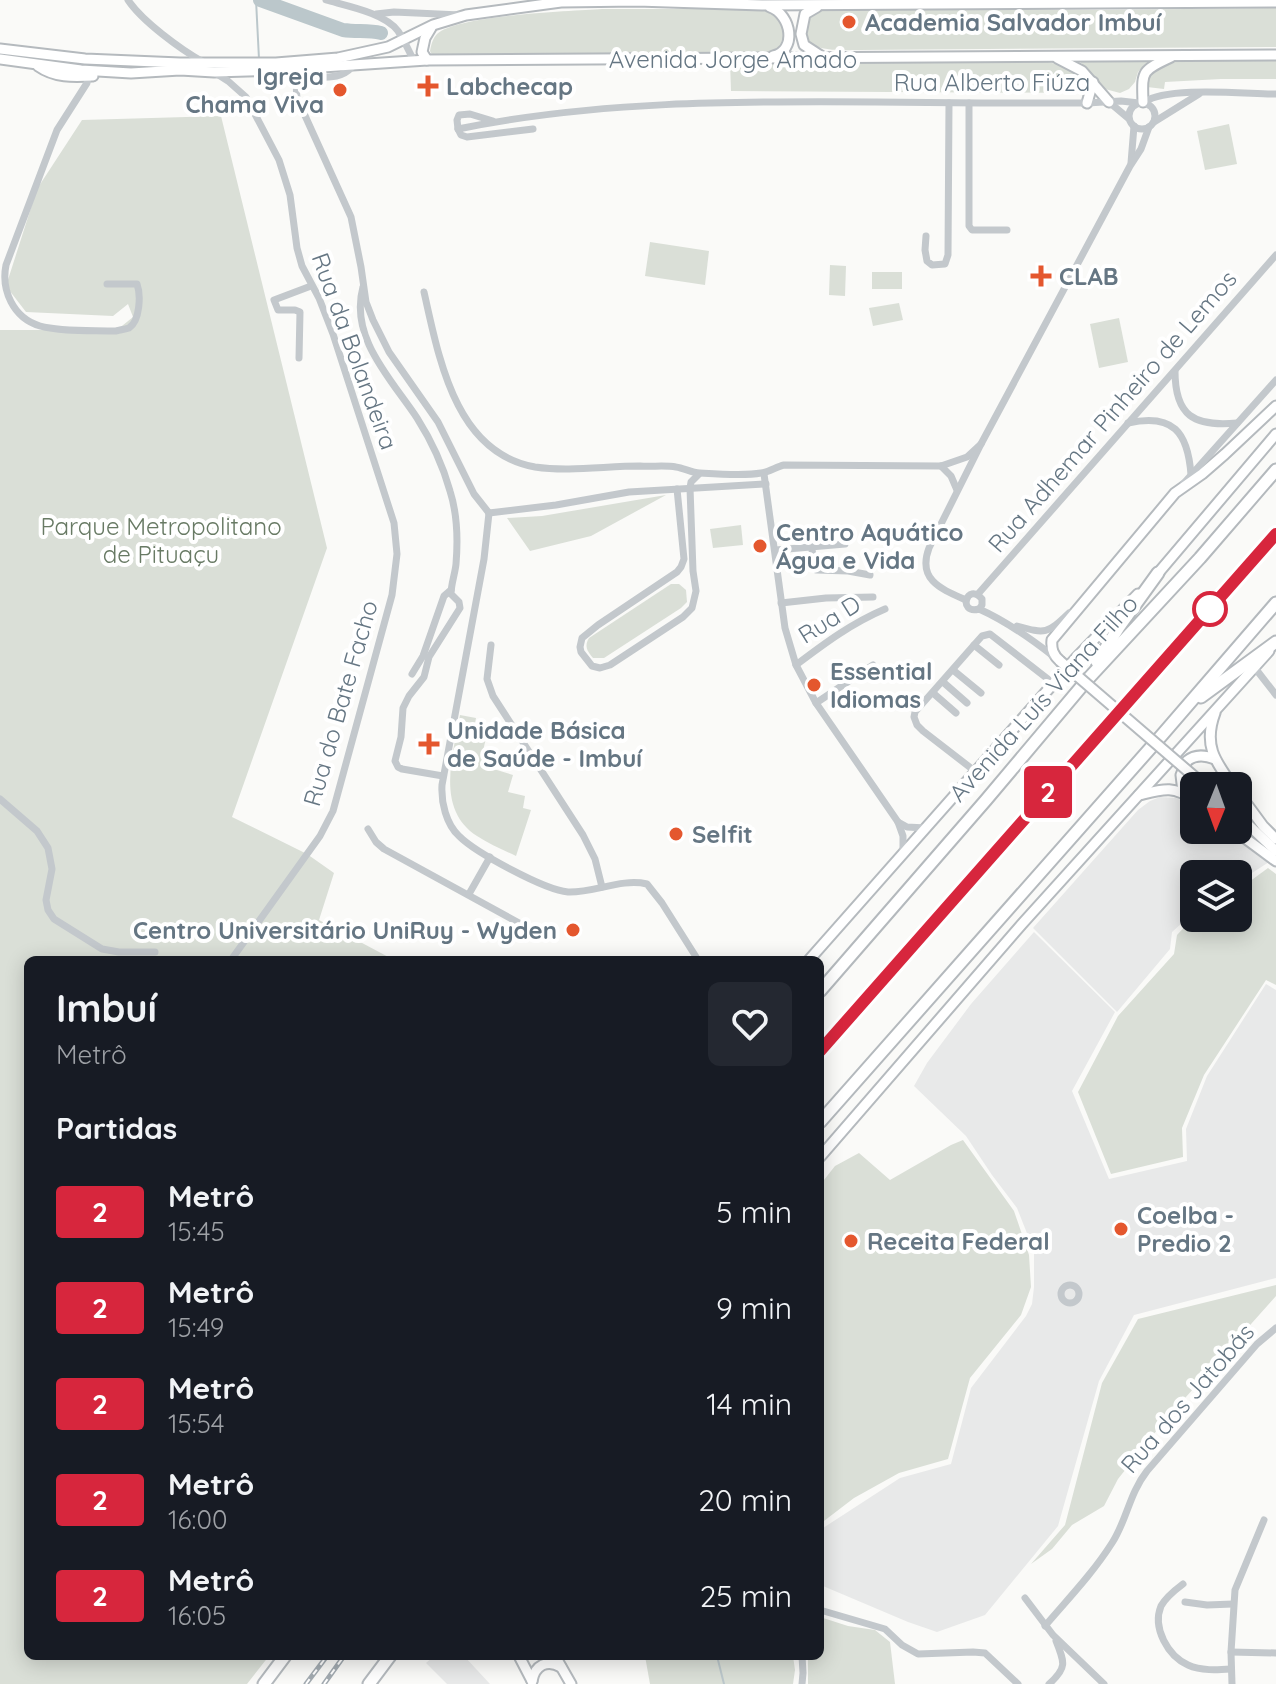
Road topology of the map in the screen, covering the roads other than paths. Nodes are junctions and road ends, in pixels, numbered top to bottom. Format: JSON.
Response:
{"nodes":[{"id":1,"x":128,"y":0,"type":"edge"},
{"id":2,"x":326,"y":0,"type":"edge"},
{"id":3,"x":564,"y":1,"type":"edge"},
{"id":4,"x":335,"y":2,"type":"edge"},
{"id":5,"x":1011,"y":2,"type":"edge"},
{"id":6,"x":1276,"y":2,"type":"edge"},
{"id":7,"x":762,"y":5,"type":"junction"},
{"id":8,"x":824,"y":5,"type":"junction"},
{"id":9,"x":373,"y":14,"type":"junction"},
{"id":10,"x":466,"y":15,"type":"junction"},
{"id":11,"x":433,"y":25,"type":"junction"},
{"id":12,"x":403,"y":40,"type":"junction"},
{"id":13,"x":0,"y":49,"type":"edge"},
{"id":14,"x":1176,"y":55,"type":"junction"},
{"id":15,"x":1276,"y":55,"type":"edge"},
{"id":16,"x":758,"y":57,"type":"junction"},
{"id":17,"x":1052,"y":57,"type":"junction"},
{"id":18,"x":825,"y":58,"type":"junction"},
{"id":19,"x":0,"y":59,"type":"edge"},
{"id":20,"x":106,"y":60,"type":"junction"},
{"id":21,"x":427,"y":60,"type":"junction"},
{"id":22,"x":414,"y":61,"type":"junction"},
{"id":23,"x":204,"y":63,"type":"junction"},
{"id":24,"x":35,"y":64,"type":"junction"},
{"id":25,"x":277,"y":66,"type":"junction"},
{"id":26,"x":180,"y":67,"type":"junction"},
{"id":27,"x":240,"y":67,"type":"junction"},
{"id":28,"x":352,"y":67,"type":"junction"},
{"id":29,"x":106,"y":72,"type":"junction"},
{"id":30,"x":214,"y":72,"type":"junction"},
{"id":31,"x":87,"y":80,"type":"junction"},
{"id":32,"x":1093,"y":82,"type":"junction"},
{"id":33,"x":1200,"y":93,"type":"junction"},
{"id":34,"x":1276,"y":94,"type":"edge"},
{"id":35,"x":1109,"y":102,"type":"junction"},
{"id":36,"x":1142,"y":102,"type":"junction"},
{"id":37,"x":949,"y":103,"type":"junction"},
{"id":38,"x":969,"y":103,"type":"junction"},
{"id":39,"x":1087,"y":103,"type":"junction"},
{"id":40,"x":493,"y":121,"type":"junction"},
{"id":41,"x":1131,"y":122,"type":"junction"},
{"id":42,"x":1151,"y":125,"type":"junction"},
{"id":43,"x":458,"y":129,"type":"junction"},
{"id":44,"x":533,"y":129,"type":"dead end"},
{"id":45,"x":1130,"y":166,"type":"junction"},
{"id":46,"x":1007,"y":230,"type":"dead end"},
{"id":47,"x":926,"y":236,"type":"dead end"},
{"id":48,"x":1276,"y":255,"type":"edge"},
{"id":49,"x":107,"y":284,"type":"dead end"},
{"id":50,"x":311,"y":286,"type":"junction"},
{"id":51,"x":363,"y":287,"type":"junction"},
{"id":52,"x":424,"y":292,"type":"dead end"},
{"id":53,"x":299,"y":358,"type":"dead end"},
{"id":54,"x":1175,"y":370,"type":"junction"},
{"id":55,"x":1276,"y":380,"type":"edge"},
{"id":56,"x":1276,"y":406,"type":"edge"},
{"id":57,"x":438,"y":422,"type":"junction"},
{"id":58,"x":1237,"y":423,"type":"junction"},
{"id":59,"x":1125,"y":424,"type":"junction"},
{"id":60,"x":425,"y":431,"type":"junction"},
{"id":61,"x":1276,"y":434,"type":"edge"},
{"id":62,"x":981,"y":444,"type":"junction"},
{"id":63,"x":941,"y":466,"type":"junction"},
{"id":64,"x":1276,"y":470,"type":"edge"},
{"id":65,"x":699,"y":474,"type":"junction"},
{"id":66,"x":764,"y":474,"type":"junction"},
{"id":67,"x":1191,"y":475,"type":"junction"},
{"id":68,"x":766,"y":484,"type":"junction"},
{"id":69,"x":690,"y":488,"type":"junction"},
{"id":70,"x":677,"y":489,"type":"junction"},
{"id":71,"x":957,"y":490,"type":"junction"},
{"id":72,"x":1175,"y":493,"type":"junction"},
{"id":73,"x":489,"y":513,"type":"junction"},
{"id":74,"x":394,"y":523,"type":"joint"},
{"id":75,"x":691,"y":523,"type":"junction"},
{"id":76,"x":681,"y":524,"type":"junction"},
{"id":77,"x":845,"y":544,"type":"dead end"},
{"id":78,"x":811,"y":545,"type":"junction"},
{"id":79,"x":776,"y":550,"type":"junction"},
{"id":80,"x":1158,"y":573,"type":"junction"},
{"id":81,"x":870,"y":575,"type":"dead end"},
{"id":82,"x":451,"y":590,"type":"junction"},
{"id":83,"x":978,"y":594,"type":"junction"},
{"id":84,"x":873,"y":597,"type":"dead end"},
{"id":85,"x":967,"y":598,"type":"junction"},
{"id":86,"x":1085,"y":599,"type":"junction"},
{"id":87,"x":781,"y":603,"type":"junction"},
{"id":88,"x":1276,"y":603,"type":"edge"},
{"id":89,"x":981,"y":607,"type":"junction"},
{"id":90,"x":885,"y":609,"type":"dead end"},
{"id":91,"x":1007,"y":624,"type":"junction"},
{"id":92,"x":1276,"y":642,"type":"edge"},
{"id":93,"x":491,"y":645,"type":"dead end"},
{"id":94,"x":974,"y":645,"type":"junction"},
{"id":95,"x":1057,"y":659,"type":"junction"},
{"id":96,"x":796,"y":665,"type":"junction"},
{"id":97,"x":873,"y":665,"type":"dead end"},
{"id":98,"x":999,"y":665,"type":"dead end"},
{"id":99,"x":1255,"y":668,"type":"junction"},
{"id":100,"x":953,"y":670,"type":"junction"},
{"id":101,"x":412,"y":674,"type":"dead end"},
{"id":102,"x":1087,"y":680,"type":"junction"},
{"id":103,"x":943,"y":682,"type":"junction"},
{"id":104,"x":1053,"y":683,"type":"junction"},
{"id":105,"x":933,"y":693,"type":"junction"},
{"id":106,"x":981,"y":693,"type":"dead end"},
{"id":107,"x":1276,"y":695,"type":"edge"},
{"id":108,"x":816,"y":703,"type":"junction"},
{"id":109,"x":967,"y":703,"type":"dead end"},
{"id":110,"x":1187,"y":707,"type":"junction"},
{"id":111,"x":1217,"y":709,"type":"junction"},
{"id":112,"x":956,"y":713,"type":"dead end"},
{"id":113,"x":1215,"y":759,"type":"junction"},
{"id":114,"x":976,"y":772,"type":"junction"},
{"id":115,"x":1182,"y":772,"type":"edge"},
{"id":116,"x":1189,"y":772,"type":"edge"},
{"id":117,"x":1224,"y":772,"type":"edge"},
{"id":118,"x":443,"y":776,"type":"junction"},
{"id":119,"x":1180,"y":791,"type":"edge"},
{"id":120,"x":1139,"y":795,"type":"junction"},
{"id":121,"x":0,"y":799,"type":"edge"},
{"id":122,"x":1252,"y":811,"type":"edge"},
{"id":123,"x":898,"y":822,"type":"junction"},
{"id":124,"x":926,"y":828,"type":"junction"},
{"id":125,"x":1252,"y":828,"type":"edge"},
{"id":126,"x":368,"y":829,"type":"dead end"},
{"id":127,"x":1276,"y":839,"type":"edge"},
{"id":128,"x":1252,"y":843,"type":"edge"},
{"id":129,"x":1276,"y":851,"type":"edge"},
{"id":130,"x":903,"y":853,"type":"junction"},
{"id":131,"x":490,"y":857,"type":"junction"},
{"id":132,"x":1276,"y":861,"type":"edge"},
{"id":133,"x":602,"y":887,"type":"junction"},
{"id":134,"x":469,"y":894,"type":"junction"},
{"id":135,"x":541,"y":935,"type":"dead end"},
{"id":136,"x":155,"y":952,"type":"dead end"},
{"id":137,"x":234,"y":956,"type":"edge"},
{"id":138,"x":695,"y":956,"type":"edge"},
{"id":139,"x":813,"y":956,"type":"edge"},
{"id":140,"x":824,"y":986,"type":"edge"},
{"id":141,"x":824,"y":1117,"type":"edge"},
{"id":142,"x":824,"y":1152,"type":"edge"},
{"id":143,"x":1276,"y":1328,"type":"edge"},
{"id":144,"x":1264,"y":1520,"type":"dead end"},
{"id":145,"x":1183,"y":1584,"type":"dead end"},
{"id":146,"x":1025,"y":1598,"type":"dead end"},
{"id":147,"x":1185,"y":1602,"type":"dead end"},
{"id":148,"x":1233,"y":1604,"type":"junction"},
{"id":149,"x":824,"y":1611,"type":"edge"},
{"id":150,"x":1045,"y":1626,"type":"junction"},
{"id":151,"x":1053,"y":1635,"type":"junction"},
{"id":152,"x":1231,"y":1652,"type":"junction"},
{"id":153,"x":1276,"y":1653,"type":"edge"},
{"id":154,"x":282,"y":1660,"type":"edge"},
{"id":155,"x":387,"y":1660,"type":"edge"},
{"id":156,"x":521,"y":1660,"type":"edge"},
{"id":157,"x":557,"y":1660,"type":"edge"},
{"id":158,"x":802,"y":1660,"type":"edge"},
{"id":159,"x":561,"y":1667,"type":"junction"},
{"id":160,"x":1231,"y":1669,"type":"junction"},
{"id":161,"x":370,"y":1683,"type":"edge"},
{"id":162,"x":533,"y":1683,"type":"edge"},
{"id":163,"x":264,"y":1684,"type":"edge"},
{"id":164,"x":571,"y":1684,"type":"edge"},
{"id":165,"x":802,"y":1684,"type":"edge"},
{"id":166,"x":1018,"y":1684,"type":"edge"},
{"id":167,"x":1049,"y":1684,"type":"edge"},
{"id":168,"x":1104,"y":1684,"type":"edge"},
{"id":169,"x":1232,"y":1684,"type":"edge"}],
"edges":[{"from":1,"to":23,"type":"street"},
{"from":2,"to":4,"type":"street"},
{"from":3,"to":7,"type":"main road","name":"Avenida Jorge Amado"},
{"from":3,"to":10,"type":"main road","name":"Avenida Jorge Amado"},
{"from":4,"to":9,"type":"street"},
{"from":5,"to":6,"type":"main road","name":"Avenida Jorge Amado"},
{"from":5,"to":8,"type":"main road","name":"Avenida Jorge Amado"},
{"from":7,"to":8,"type":"main road","name":"Avenida Jorge Amado"},
{"from":7,"to":16,"type":"main road"},
{"from":8,"to":18,"type":"main road"},
{"from":9,"to":10,"type":"street"},
{"from":9,"to":12,"type":"street"},
{"from":10,"to":11,"type":"main road","name":"Avenida Jorge Amado"},
{"from":11,"to":12,"type":"main road","name":"Avenida Jorge Amado"},
{"from":11,"to":21,"type":"main road"},
{"from":12,"to":22,"type":"street"},
{"from":12,"to":25,"type":"main road","name":"Avenida Jorge Amado"},
{"from":13,"to":20,"type":"main road","name":"Avenida Jorge Amado"},
{"from":14,"to":15,"type":"main road","name":"Avenida Jorge Amado"},
{"from":14,"to":17,"type":"main road","name":"Avenida Jorge Amado"},
{"from":14,"to":36,"type":"main road"},
{"from":16,"to":18,"type":"main road","name":"Avenida Jorge Amado"},
{"from":16,"to":21,"type":"main road","name":"Avenida Jorge Amado"},
{"from":17,"to":18,"type":"main road","name":"Avenida Jorge Amado"},
{"from":17,"to":32,"type":"main road"},
{"from":19,"to":24,"type":"main road","name":"Avenida Jorge Amado"},
{"from":20,"to":26,"type":"main road","name":"Avenida Jorge Amado"},
{"from":20,"to":29,"type":"main road"},
{"from":21,"to":22,"type":"main road","name":"Avenida Jorge Amado"},
{"from":22,"to":28,"type":"main road","name":"Avenida Jorge Amado"},
{"from":23,"to":26,"type":"main road","name":"Avenida Jorge Amado"},
{"from":23,"to":27,"type":"main road","name":"Avenida Jorge Amado"},
{"from":24,"to":29,"type":"main road","name":"Avenida Jorge Amado"},
{"from":24,"to":31,"type":"main road"},
{"from":25,"to":27,"type":"main road","name":"Avenida Jorge Amado"},
{"from":25,"to":28,"type":"main road","name":"Avenida Jorge Amado"},
{"from":26,"to":29,"type":"main road","name":"Avenida Jorge Amado"},
{"from":26,"to":30,"type":"main road","name":"Avenida Jorge Amado"},
{"from":27,"to":30,"type":"main road","name":"Avenida Jorge Amado"},
{"from":28,"to":51,"type":"street"},
{"from":29,"to":31,"type":"main road"},
{"from":30,"to":50,"type":"street","name":"Rua da Bolandeira"},
{"from":31,"to":49,"type":"street"},
{"from":32,"to":35,"type":"main road"},
{"from":32,"to":39,"type":"main road"},
{"from":33,"to":34,"type":"street","name":"Rua Alberto Fiúza"},
{"from":33,"to":36,"type":"street","name":"Rua Alberto Fiúza"},
{"from":33,"to":42,"type":"street"},
{"from":35,"to":36,"type":"street","name":"Rua Alberto Fiúza"},
{"from":35,"to":39,"type":"street","name":"Rua Alberto Fiúza"},
{"from":35,"to":41,"type":"street","name":"Rua Alberto Fiúza"},
{"from":36,"to":41,"type":"street"},
{"from":36,"to":42,"type":"street"},
{"from":37,"to":38,"type":"street","name":"Rua Alberto Fiúza"},
{"from":37,"to":40,"type":"street","name":"Rua Alberto Fiúza"},
{"from":37,"to":47,"type":"street"},
{"from":38,"to":39,"type":"street","name":"Rua Alberto Fiúza"},
{"from":38,"to":46,"type":"street"},
{"from":40,"to":43,"type":"street","name":"Rua Alberto Fiúza"},
{"from":40,"to":43,"type":"street","name":"Rua Alberto Fiúza"},
{"from":41,"to":42,"type":"street"},
{"from":41,"to":45,"type":"street"},
{"from":42,"to":45,"type":"street"},
{"from":43,"to":44,"type":"street"},
{"from":45,"to":62,"type":"street"},
{"from":48,"to":54,"type":"street","name":"Rua Adhemar Pinheiro de Lemos"},
{"from":50,"to":53,"type":"street"},
{"from":50,"to":74,"type":"street","name":"Rua da Bolandeira"},
{"from":51,"to":57,"type":"street"},
{"from":51,"to":60,"type":"street"},
{"from":52,"to":65,"type":"street"},
{"from":54,"to":58,"type":"street"},
{"from":54,"to":59,"type":"street","name":"Rua Adhemar Pinheiro de Lemos"},
{"from":55,"to":58,"type":"street"},
{"from":56,"to":72,"type":"main road"},
{"from":57,"to":60,"type":"street"},
{"from":57,"to":73,"type":"street"},
{"from":58,"to":67,"type":"street"},
{"from":59,"to":67,"type":"street"},
{"from":59,"to":83,"type":"street","name":"Rua Adhemar Pinheiro de Lemos"},
{"from":60,"to":82,"type":"street"},
{"from":61,"to":80,"type":"main road","name":"Avenida Luís Viana Filho"},
{"from":62,"to":63,"type":"street"},
{"from":62,"to":71,"type":"street"},
{"from":63,"to":66,"type":"street"},
{"from":63,"to":71,"type":"street"},
{"from":64,"to":102,"type":"highway","name":"Avenida Luís Viana Filho"},
{"from":65,"to":66,"type":"street"},
{"from":65,"to":69,"type":"street"},
{"from":66,"to":68,"type":"street"},
{"from":67,"to":72,"type":"street"},
{"from":68,"to":69,"type":"street"},
{"from":68,"to":79,"type":"street"},
{"from":69,"to":70,"type":"street"},
{"from":69,"to":75,"type":"street"},
{"from":70,"to":73,"type":"street"},
{"from":70,"to":76,"type":"street"},
{"from":71,"to":85,"type":"street"},
{"from":72,"to":86,"type":"main road"},
{"from":73,"to":118,"type":"street"},
{"from":74,"to":137,"type":"street","name":"Rua do Bate Facho"},
{"from":75,"to":76,"type":"street"},
{"from":75,"to":76,"type":"street"},
{"from":77,"to":78,"type":"street"},
{"from":78,"to":79,"type":"street"},
{"from":78,"to":81,"type":"street"},
{"from":79,"to":87,"type":"street"},
{"from":80,"to":102,"type":"highway"},
{"from":80,"to":104,"type":"main road","name":"Avenida Luís Viana Filho"},
{"from":82,"to":101,"type":"street"},
{"from":82,"to":118,"type":"street"},
{"from":83,"to":85,"type":"street"},
{"from":83,"to":89,"type":"street"},
{"from":84,"to":87,"type":"street"},
{"from":85,"to":89,"type":"street"},
{"from":86,"to":91,"type":"street"},
{"from":86,"to":95,"type":"main road"},
{"from":87,"to":96,"type":"street"},
{"from":88,"to":110,"type":"highway"},
{"from":89,"to":91,"type":"street"},
{"from":90,"to":96,"type":"street","name":"Rua D"},
{"from":91,"to":95,"type":"street"},
{"from":92,"to":99,"type":"main road"},
{"from":92,"to":110,"type":"highway"},
{"from":93,"to":133,"type":"street"},
{"from":94,"to":98,"type":"street"},
{"from":94,"to":100,"type":"street"},
{"from":94,"to":104,"type":"street"},
{"from":95,"to":116,"type":"main road","bridge":true},
{"from":96,"to":108,"type":"street"},
{"from":97,"to":108,"type":"street"},
{"from":99,"to":107,"type":"street"},
{"from":99,"to":111,"type":"main road"},
{"from":100,"to":103,"type":"street"},
{"from":100,"to":106,"type":"street"},
{"from":102,"to":140,"type":"highway","name":"Avenida Luís Viana Filho"},
{"from":103,"to":105,"type":"street"},
{"from":103,"to":109,"type":"street"},
{"from":104,"to":114,"type":"main road","name":"Avenida Luís Viana Filho"},
{"from":105,"to":112,"type":"street"},
{"from":105,"to":114,"type":"street"},
{"from":108,"to":123,"type":"street"},
{"from":110,"to":141,"type":"highway"},
{"from":111,"to":113,"type":"main road"},
{"from":111,"to":120,"type":"main road"},
{"from":113,"to":115,"type":"main road"},
{"from":113,"to":117,"type":"main road"},
{"from":114,"to":124,"type":"main road","name":"Avenida Luís Viana Filho"},
{"from":118,"to":131,"type":"street"},
{"from":119,"to":120,"type":"main road"},
{"from":120,"to":142,"type":"main road"},
{"from":121,"to":136,"type":"street"},
{"from":122,"to":127,"type":"main road"},
{"from":123,"to":124,"type":"street"},
{"from":123,"to":130,"type":"street"},
{"from":124,"to":130,"type":"main road","name":"Avenida Luís Viana Filho"},
{"from":125,"to":129,"type":"main road"},
{"from":126,"to":134,"type":"street"},
{"from":128,"to":132,"type":"main road"},
{"from":130,"to":139,"type":"main road","name":"Avenida Luís Viana Filho"},
{"from":131,"to":133,"type":"street"},
{"from":131,"to":134,"type":"street"},
{"from":133,"to":138,"type":"street"},
{"from":134,"to":135,"type":"street"},
{"from":143,"to":150,"type":"street","name":"Rua dos Jatobás"},
{"from":144,"to":148,"type":"street"},
{"from":145,"to":160,"type":"street"},
{"from":146,"to":150,"type":"street"},
{"from":147,"to":148,"type":"street"},
{"from":148,"to":152,"type":"street"},
{"from":149,"to":166,"type":"street"},
{"from":150,"to":151,"type":"street"},
{"from":151,"to":167,"type":"street"},
{"from":151,"to":168,"type":"street"},
{"from":152,"to":153,"type":"street"},
{"from":152,"to":160,"type":"street"},
{"from":154,"to":163,"type":"highway"},
{"from":155,"to":161,"type":"highway"},
{"from":156,"to":162,"type":"main road"},
{"from":157,"to":159,"type":"main road"},
{"from":158,"to":165,"type":"street"},
{"from":159,"to":162,"type":"main road"},
{"from":159,"to":164,"type":"main road"},
{"from":160,"to":169,"type":"street"}]}
